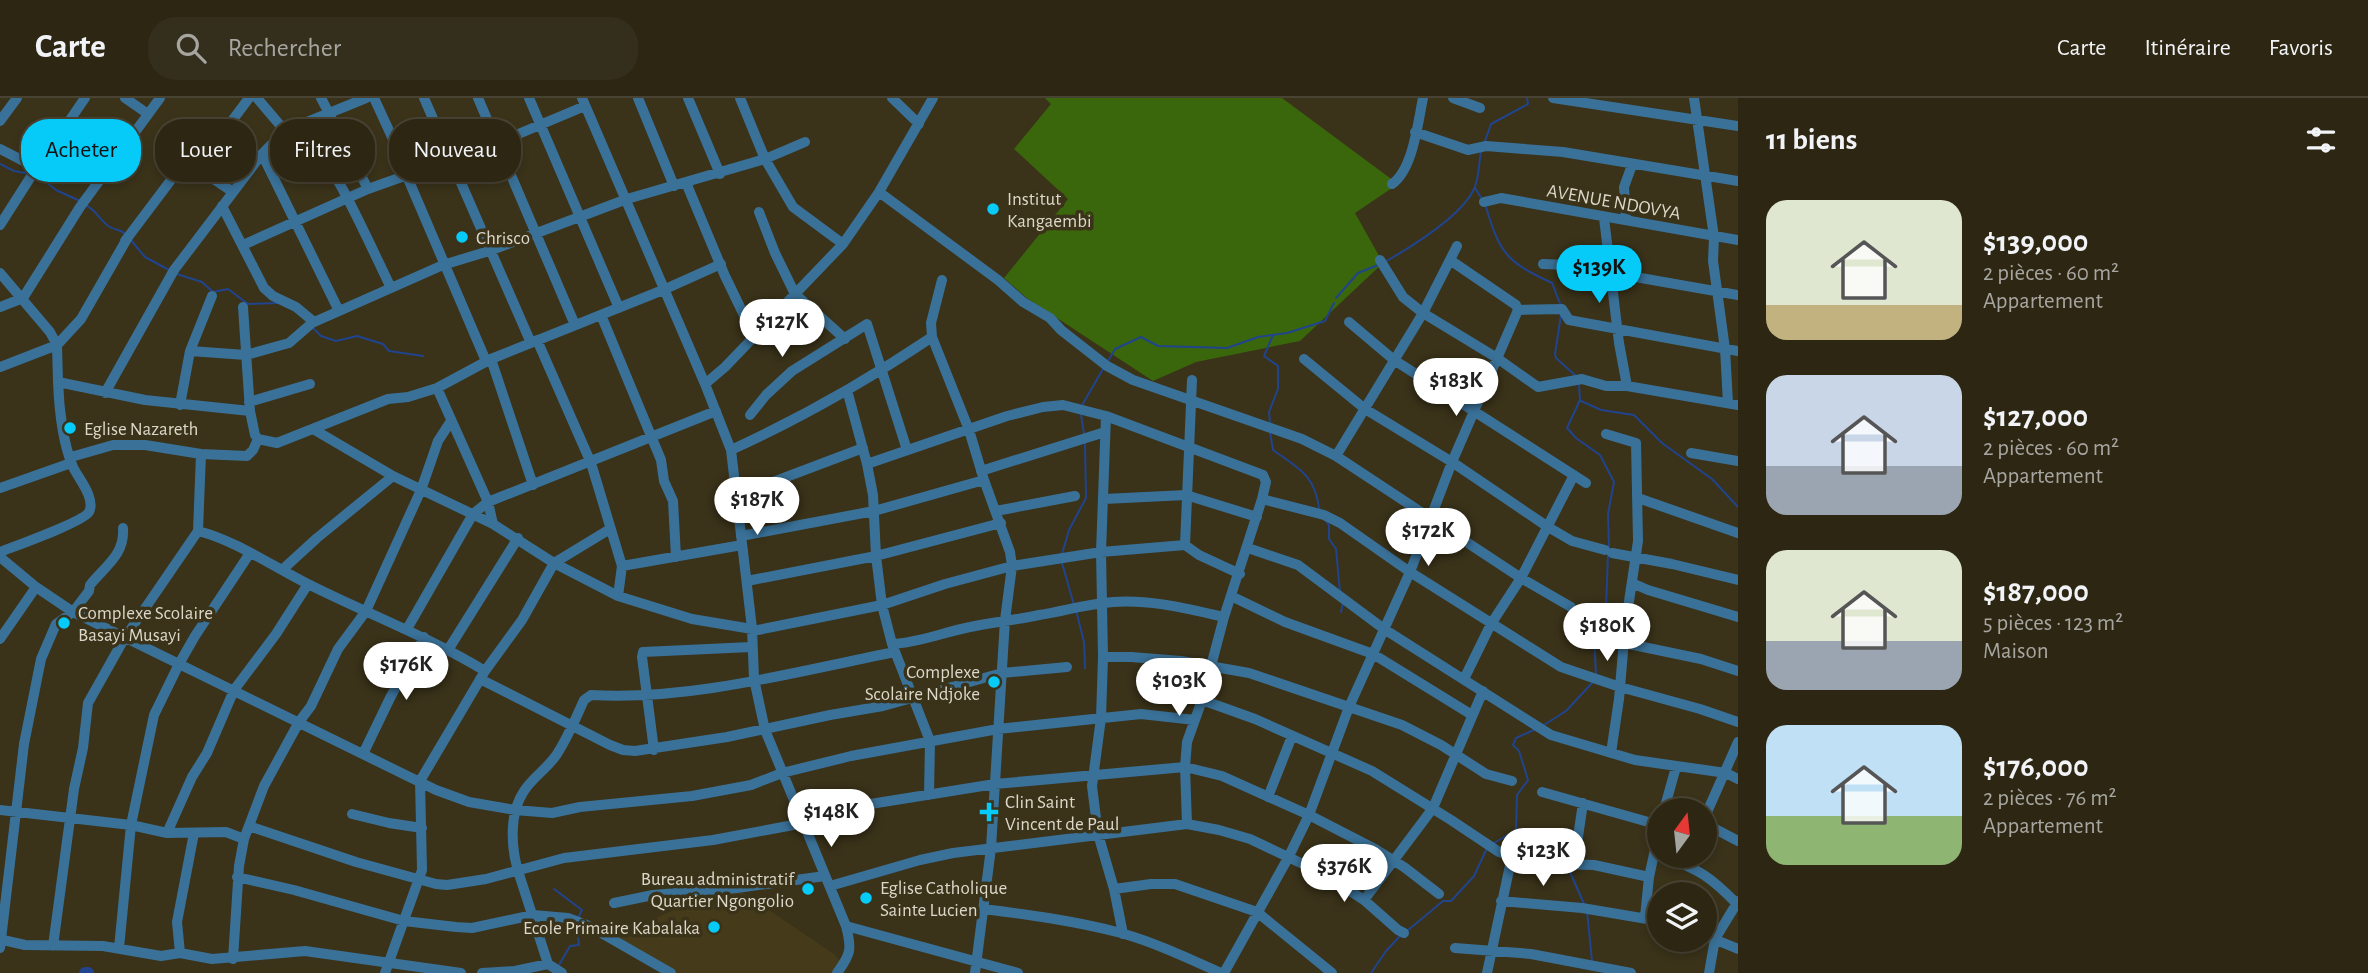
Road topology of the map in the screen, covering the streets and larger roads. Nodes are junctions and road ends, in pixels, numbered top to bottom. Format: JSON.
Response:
{"nodes":[{"id":1,"x":17,"y":98,"type":"edge"},
{"id":2,"x":85,"y":98,"type":"edge"},
{"id":3,"x":125,"y":98,"type":"edge"},
{"id":4,"x":160,"y":98,"type":"edge"},
{"id":5,"x":249,"y":98,"type":"edge"},
{"id":6,"x":257,"y":98,"type":"edge"},
{"id":7,"x":321,"y":98,"type":"edge"},
{"id":8,"x":366,"y":98,"type":"edge"},
{"id":9,"x":374,"y":98,"type":"edge"},
{"id":10,"x":424,"y":98,"type":"edge"},
{"id":11,"x":478,"y":98,"type":"edge"},
{"id":12,"x":529,"y":98,"type":"edge"},
{"id":13,"x":638,"y":98,"type":"edge"},
{"id":14,"x":688,"y":98,"type":"edge"},
{"id":15,"x":740,"y":98,"type":"edge"},
{"id":16,"x":892,"y":98,"type":"edge"},
{"id":17,"x":933,"y":98,"type":"edge"},
{"id":18,"x":1423,"y":98,"type":"edge"},
{"id":19,"x":1453,"y":98,"type":"edge"},
{"id":20,"x":1553,"y":98,"type":"edge"},
{"id":21,"x":1694,"y":98,"type":"edge"},
{"id":22,"x":1589,"y":101,"type":"edge"},
{"id":23,"x":584,"y":102,"type":"edge"},
{"id":24,"x":1479,"y":108,"type":"dead end"},
{"id":25,"x":328,"y":113,"type":"junction"},
{"id":26,"x":148,"y":114,"type":"junction"},
{"id":27,"x":233,"y":119,"type":"edge"},
{"id":28,"x":275,"y":119,"type":"edge"},
{"id":29,"x":314,"y":119,"type":"edge"},
{"id":30,"x":433,"y":119,"type":"edge"},
{"id":31,"x":487,"y":119,"type":"edge"},
{"id":32,"x":1697,"y":120,"type":"junction"},
{"id":33,"x":0,"y":121,"type":"edge"},
{"id":34,"x":919,"y":124,"type":"junction"},
{"id":35,"x":540,"y":125,"type":"junction"},
{"id":36,"x":1738,"y":126,"type":"edge"},
{"id":37,"x":1416,"y":132,"type":"junction"},
{"id":38,"x":389,"y":133,"type":"edge"},
{"id":39,"x":521,"y":133,"type":"edge"},
{"id":40,"x":805,"y":142,"type":"dead end"},
{"id":41,"x":270,"y":146,"type":"edge"},
{"id":42,"x":0,"y":149,"type":"edge"},
{"id":43,"x":262,"y":154,"type":"junction"},
{"id":44,"x":765,"y":159,"type":"junction"},
{"id":45,"x":1632,"y":165,"type":"junction"},
{"id":46,"x":720,"y":174,"type":"junction"},
{"id":47,"x":1706,"y":176,"type":"junction"},
{"id":48,"x":389,"y":181,"type":"edge"},
{"id":49,"x":690,"y":181,"type":"junction"},
{"id":50,"x":1738,"y":181,"type":"edge"},
{"id":51,"x":27,"y":182,"type":"edge"},
{"id":52,"x":169,"y":182,"type":"edge"},
{"id":53,"x":218,"y":182,"type":"edge"},
{"id":54,"x":339,"y":182,"type":"edge"},
{"id":55,"x":410,"y":182,"type":"edge"},
{"id":56,"x":460,"y":182,"type":"edge"},
{"id":57,"x":513,"y":182,"type":"edge"},
{"id":58,"x":1392,"y":184,"type":"dead end"},
{"id":59,"x":674,"y":186,"type":"junction"},
{"id":60,"x":368,"y":189,"type":"junction"},
{"id":61,"x":233,"y":192,"type":"junction"},
{"id":62,"x":879,"y":192,"type":"junction"},
{"id":63,"x":348,"y":197,"type":"junction"},
{"id":64,"x":627,"y":200,"type":"junction"},
{"id":65,"x":1484,"y":202,"type":"dead end"},
{"id":66,"x":222,"y":206,"type":"junction"},
{"id":67,"x":759,"y":212,"type":"dead end"},
{"id":68,"x":581,"y":218,"type":"junction"},
{"id":69,"x":1604,"y":218,"type":"junction"},
{"id":70,"x":1626,"y":219,"type":"junction"},
{"id":71,"x":296,"y":220,"type":"junction"},
{"id":72,"x":0,"y":225,"type":"edge"},
{"id":73,"x":534,"y":234,"type":"junction"},
{"id":74,"x":1714,"y":237,"type":"junction"},
{"id":75,"x":1738,"y":240,"type":"edge"},
{"id":76,"x":843,"y":244,"type":"junction"},
{"id":77,"x":243,"y":245,"type":"junction"},
{"id":78,"x":1457,"y":246,"type":"dead end"},
{"id":79,"x":489,"y":251,"type":"junction"},
{"id":80,"x":1380,"y":260,"type":"dead end"},
{"id":81,"x":1450,"y":260,"type":"junction"},
{"id":82,"x":720,"y":264,"type":"junction"},
{"id":83,"x":1543,"y":264,"type":"dead end"},
{"id":84,"x":443,"y":265,"type":"junction"},
{"id":85,"x":0,"y":273,"type":"edge"},
{"id":86,"x":1612,"y":273,"type":"junction"},
{"id":87,"x":942,"y":280,"type":"dead end"},
{"id":88,"x":391,"y":288,"type":"junction"},
{"id":89,"x":663,"y":290,"type":"junction"},
{"id":90,"x":1718,"y":292,"type":"junction"},
{"id":91,"x":795,"y":294,"type":"junction"},
{"id":92,"x":1738,"y":295,"type":"edge"},
{"id":93,"x":212,"y":296,"type":"dead end"},
{"id":94,"x":23,"y":298,"type":"junction"},
{"id":95,"x":0,"y":307,"type":"edge"},
{"id":96,"x":243,"y":307,"type":"dead end"},
{"id":97,"x":619,"y":308,"type":"junction"},
{"id":98,"x":1518,"y":310,"type":"junction"},
{"id":99,"x":339,"y":311,"type":"junction"},
{"id":100,"x":1423,"y":313,"type":"junction"},
{"id":101,"x":601,"y":315,"type":"junction"},
{"id":102,"x":1349,"y":322,"type":"dead end"},
{"id":103,"x":311,"y":323,"type":"junction"},
{"id":104,"x":575,"y":325,"type":"junction"},
{"id":105,"x":1617,"y":329,"type":"junction"},
{"id":106,"x":754,"y":336,"type":"junction"},
{"id":107,"x":932,"y":337,"type":"junction"},
{"id":108,"x":845,"y":339,"type":"junction"},
{"id":109,"x":534,"y":341,"type":"junction"},
{"id":110,"x":57,"y":345,"type":"junction"},
{"id":111,"x":1725,"y":349,"type":"junction"},
{"id":112,"x":190,"y":351,"type":"junction"},
{"id":113,"x":1738,"y":351,"type":"edge"},
{"id":114,"x":246,"y":355,"type":"junction"},
{"id":115,"x":1497,"y":358,"type":"junction"},
{"id":116,"x":1304,"y":359,"type":"dead end"},
{"id":117,"x":489,"y":360,"type":"junction"},
{"id":118,"x":1394,"y":360,"type":"junction"},
{"id":119,"x":0,"y":367,"type":"edge"},
{"id":120,"x":882,"y":369,"type":"junction"},
{"id":121,"x":1192,"y":380,"type":"dead end"},
{"id":122,"x":58,"y":382,"type":"junction"},
{"id":123,"x":310,"y":384,"type":"dead end"},
{"id":124,"x":705,"y":384,"type":"junction"},
{"id":125,"x":1627,"y":386,"type":"junction"},
{"id":126,"x":437,"y":388,"type":"junction"},
{"id":127,"x":847,"y":390,"type":"junction"},
{"id":128,"x":105,"y":393,"type":"junction"},
{"id":129,"x":1192,"y":401,"type":"junction"},
{"id":130,"x":1733,"y":404,"type":"edge"},
{"id":131,"x":180,"y":405,"type":"junction"},
{"id":132,"x":249,"y":407,"type":"junction"},
{"id":133,"x":1365,"y":409,"type":"junction"},
{"id":134,"x":716,"y":411,"type":"junction"},
{"id":135,"x":1475,"y":412,"type":"junction"},
{"id":136,"x":750,"y":415,"type":"dead end"},
{"id":137,"x":1106,"y":416,"type":"junction"},
{"id":138,"x":451,"y":421,"type":"junction"},
{"id":139,"x":313,"y":429,"type":"junction"},
{"id":140,"x":969,"y":430,"type":"junction"},
{"id":141,"x":1105,"y":432,"type":"junction"},
{"id":142,"x":1606,"y":434,"type":"dead end"},
{"id":143,"x":653,"y":437,"type":"junction"},
{"id":144,"x":258,"y":439,"type":"junction"},
{"id":145,"x":1189,"y":447,"type":"junction"},
{"id":146,"x":863,"y":448,"type":"junction"},
{"id":147,"x":731,"y":450,"type":"junction"},
{"id":148,"x":907,"y":450,"type":"junction"},
{"id":149,"x":1691,"y":453,"type":"dead end"},
{"id":150,"x":201,"y":454,"type":"junction"},
{"id":151,"x":1336,"y":456,"type":"junction"},
{"id":152,"x":71,"y":460,"type":"junction"},
{"id":153,"x":1738,"y":461,"type":"edge"},
{"id":154,"x":1452,"y":462,"type":"junction"},
{"id":155,"x":591,"y":463,"type":"junction"},
{"id":156,"x":867,"y":464,"type":"junction"},
{"id":157,"x":983,"y":475,"type":"junction"},
{"id":158,"x":1574,"y":475,"type":"junction"},
{"id":159,"x":393,"y":476,"type":"junction"},
{"id":160,"x":1586,"y":483,"type":"dead end"},
{"id":161,"x":533,"y":485,"type":"junction"},
{"id":162,"x":0,"y":488,"type":"edge"},
{"id":163,"x":421,"y":489,"type":"junction"},
{"id":164,"x":1186,"y":495,"type":"junction"},
{"id":165,"x":736,"y":496,"type":"junction"},
{"id":166,"x":1075,"y":496,"type":"dead end"},
{"id":167,"x":1637,"y":498,"type":"junction"},
{"id":168,"x":1104,"y":499,"type":"junction"},
{"id":169,"x":1262,"y":499,"type":"junction"},
{"id":170,"x":488,"y":502,"type":"junction"},
{"id":171,"x":874,"y":511,"type":"junction"},
{"id":172,"x":996,"y":511,"type":"junction"},
{"id":173,"x":473,"y":514,"type":"junction"},
{"id":174,"x":1257,"y":517,"type":"junction"},
{"id":175,"x":1432,"y":517,"type":"junction"},
{"id":176,"x":1001,"y":523,"type":"junction"},
{"id":177,"x":493,"y":524,"type":"junction"},
{"id":178,"x":1548,"y":527,"type":"junction"},
{"id":179,"x":123,"y":528,"type":"dead end"},
{"id":180,"x":610,"y":529,"type":"junction"},
{"id":181,"x":198,"y":531,"type":"junction"},
{"id":182,"x":1738,"y":533,"type":"edge"},
{"id":183,"x":518,"y":538,"type":"junction"},
{"id":184,"x":742,"y":541,"type":"junction"},
{"id":185,"x":1185,"y":545,"type":"junction"},
{"id":186,"x":1248,"y":548,"type":"junction"},
{"id":187,"x":0,"y":552,"type":"edge"},
{"id":188,"x":1101,"y":552,"type":"junction"},
{"id":189,"x":250,"y":553,"type":"junction"},
{"id":190,"x":876,"y":556,"type":"junction"},
{"id":191,"x":0,"y":557,"type":"edge"},
{"id":192,"x":676,"y":557,"type":"junction"},
{"id":193,"x":1637,"y":558,"type":"junction"},
{"id":194,"x":554,"y":563,"type":"junction"},
{"id":195,"x":622,"y":566,"type":"junction"},
{"id":196,"x":1012,"y":566,"type":"junction"},
{"id":197,"x":282,"y":570,"type":"junction"},
{"id":198,"x":1410,"y":572,"type":"junction"},
{"id":199,"x":1240,"y":573,"type":"junction"},
{"id":200,"x":1521,"y":578,"type":"junction"},
{"id":201,"x":1738,"y":580,"type":"edge"},
{"id":202,"x":747,"y":581,"type":"junction"},
{"id":203,"x":1632,"y":583,"type":"junction"},
{"id":204,"x":308,"y":584,"type":"junction"},
{"id":205,"x":36,"y":587,"type":"junction"},
{"id":206,"x":618,"y":596,"type":"junction"},
{"id":207,"x":1231,"y":596,"type":"junction"},
{"id":208,"x":1102,"y":603,"type":"junction"},
{"id":209,"x":882,"y":605,"type":"junction"},
{"id":210,"x":1571,"y":607,"type":"dead end"},
{"id":211,"x":366,"y":611,"type":"junction"},
{"id":212,"x":73,"y":612,"type":"junction"},
{"id":213,"x":1224,"y":617,"type":"junction"},
{"id":214,"x":1738,"y":617,"type":"edge"},
{"id":215,"x":1006,"y":620,"type":"junction"},
{"id":216,"x":1491,"y":624,"type":"junction"},
{"id":217,"x":752,"y":628,"type":"junction"},
{"id":218,"x":407,"y":629,"type":"junction"},
{"id":219,"x":1384,"y":629,"type":"junction"},
{"id":220,"x":424,"y":637,"type":"junction"},
{"id":221,"x":0,"y":639,"type":"edge"},
{"id":222,"x":124,"y":639,"type":"junction"},
{"id":223,"x":1624,"y":643,"type":"junction"},
{"id":224,"x":751,"y":647,"type":"junction"},
{"id":225,"x":894,"y":648,"type":"junction"},
{"id":226,"x":449,"y":650,"type":"junction"},
{"id":227,"x":1373,"y":654,"type":"junction"},
{"id":228,"x":1102,"y":657,"type":"junction"},
{"id":229,"x":179,"y":664,"type":"junction"},
{"id":230,"x":1211,"y":666,"type":"junction"},
{"id":231,"x":1067,"y":667,"type":"dead end"},
{"id":232,"x":1738,"y":671,"type":"edge"},
{"id":233,"x":1002,"y":673,"type":"junction"},
{"id":234,"x":482,"y":675,"type":"junction"},
{"id":235,"x":754,"y":679,"type":"junction"},
{"id":236,"x":1464,"y":679,"type":"junction"},
{"id":237,"x":1620,"y":687,"type":"junction"},
{"id":238,"x":234,"y":690,"type":"junction"},
{"id":239,"x":1483,"y":691,"type":"junction"},
{"id":240,"x":646,"y":696,"type":"junction"},
{"id":241,"x":915,"y":698,"type":"junction"},
{"id":242,"x":1202,"y":700,"type":"junction"},
{"id":243,"x":1349,"y":707,"type":"junction"},
{"id":244,"x":1472,"y":715,"type":"junction"},
{"id":245,"x":1101,"y":718,"type":"junction"},
{"id":246,"x":1195,"y":720,"type":"junction"},
{"id":247,"x":299,"y":722,"type":"junction"},
{"id":248,"x":1738,"y":722,"type":"edge"},
{"id":249,"x":573,"y":725,"type":"junction"},
{"id":250,"x":998,"y":729,"type":"junction"},
{"id":251,"x":765,"y":730,"type":"junction"},
{"id":252,"x":1292,"y":736,"type":"junction"},
{"id":253,"x":930,"y":741,"type":"junction"},
{"id":254,"x":1738,"y":742,"type":"edge"},
{"id":255,"x":654,"y":750,"type":"junction"},
{"id":256,"x":1611,"y":753,"type":"junction"},
{"id":257,"x":363,"y":754,"type":"junction"},
{"id":258,"x":1331,"y":754,"type":"junction"},
{"id":259,"x":1456,"y":754,"type":"junction"},
{"id":260,"x":1185,"y":767,"type":"junction"},
{"id":261,"x":1676,"y":767,"type":"junction"},
{"id":262,"x":782,"y":773,"type":"junction"},
{"id":263,"x":1726,"y":773,"type":"junction"},
{"id":264,"x":1094,"y":777,"type":"junction"},
{"id":265,"x":1738,"y":779,"type":"edge"},
{"id":266,"x":420,"y":781,"type":"junction"},
{"id":267,"x":1512,"y":781,"type":"dead end"},
{"id":268,"x":995,"y":784,"type":"junction"},
{"id":269,"x":1542,"y":792,"type":"dead end"},
{"id":270,"x":929,"y":795,"type":"junction"},
{"id":271,"x":1268,"y":797,"type":"junction"},
{"id":272,"x":1669,"y":798,"type":"edge"},
{"id":273,"x":1715,"y":798,"type":"edge"},
{"id":274,"x":1583,"y":803,"type":"junction"},
{"id":275,"x":1433,"y":808,"type":"junction"},
{"id":276,"x":0,"y":810,"type":"edge"},
{"id":277,"x":515,"y":810,"type":"junction"},
{"id":278,"x":17,"y":812,"type":"junction"},
{"id":279,"x":352,"y":814,"type":"dead end"},
{"id":280,"x":1309,"y":815,"type":"junction"},
{"id":281,"x":70,"y":817,"type":"junction"},
{"id":282,"x":803,"y":819,"type":"junction"},
{"id":283,"x":1647,"y":822,"type":"edge"},
{"id":284,"x":1187,"y":824,"type":"junction"},
{"id":285,"x":131,"y":825,"type":"junction"},
{"id":286,"x":249,"y":826,"type":"junction"},
{"id":287,"x":422,"y":828,"type":"junction"},
{"id":288,"x":1717,"y":829,"type":"edge"},
{"id":289,"x":167,"y":833,"type":"junction"},
{"id":290,"x":194,"y":833,"type":"junction"},
{"id":291,"x":1098,"y":834,"type":"junction"},
{"id":292,"x":244,"y":839,"type":"junction"},
{"id":293,"x":1738,"y":841,"type":"edge"},
{"id":294,"x":991,"y":848,"type":"junction"},
{"id":295,"x":1512,"y":856,"type":"junction"},
{"id":296,"x":1288,"y":858,"type":"junction"},
{"id":297,"x":1394,"y":861,"type":"junction"},
{"id":298,"x":1568,"y":864,"type":"junction"},
{"id":299,"x":1653,"y":868,"type":"edge"},
{"id":300,"x":1690,"y":868,"type":"edge"},
{"id":301,"x":518,"y":871,"type":"junction"},
{"id":302,"x":237,"y":877,"type":"junction"},
{"id":303,"x":1649,"y":877,"type":"junction"},
{"id":304,"x":419,"y":879,"type":"junction"},
{"id":305,"x":827,"y":881,"type":"junction"},
{"id":306,"x":1114,"y":889,"type":"junction"},
{"id":307,"x":1439,"y":894,"type":"dead end"},
{"id":308,"x":1364,"y":900,"type":"junction"},
{"id":309,"x":1501,"y":901,"type":"junction"},
{"id":310,"x":614,"y":903,"type":"dead end"},
{"id":311,"x":1737,"y":903,"type":"edge"},
{"id":312,"x":984,"y":909,"type":"junction"},
{"id":313,"x":1257,"y":912,"type":"junction"},
{"id":314,"x":533,"y":915,"type":"junction"},
{"id":315,"x":1645,"y":917,"type":"joint"},
{"id":316,"x":404,"y":921,"type":"junction"},
{"id":317,"x":846,"y":926,"type":"junction"},
{"id":318,"x":1717,"y":928,"type":"edge"},
{"id":319,"x":1404,"y":933,"type":"dead end"},
{"id":320,"x":1123,"y":934,"type":"junction"},
{"id":321,"x":1717,"y":940,"type":"edge"},
{"id":322,"x":1,"y":944,"type":"edge"},
{"id":323,"x":53,"y":946,"type":"junction"},
{"id":324,"x":119,"y":948,"type":"junction"},
{"id":325,"x":1455,"y":948,"type":"dead end"},
{"id":326,"x":1738,"y":949,"type":"edge"},
{"id":327,"x":1492,"y":950,"type":"junction"},
{"id":328,"x":1710,"y":952,"type":"edge"},
{"id":329,"x":180,"y":953,"type":"junction"},
{"id":330,"x":233,"y":959,"type":"junction"},
{"id":331,"x":387,"y":968,"type":"edge"},
{"id":332,"x":976,"y":968,"type":"edge"},
{"id":333,"x":556,"y":969,"type":"edge"},
{"id":334,"x":461,"y":973,"type":"edge"},
{"id":335,"x":482,"y":973,"type":"edge"},
{"id":336,"x":671,"y":973,"type":"edge"},
{"id":337,"x":837,"y":973,"type":"edge"},
{"id":338,"x":1018,"y":973,"type":"edge"},
{"id":339,"x":1222,"y":973,"type":"edge"},
{"id":340,"x":1332,"y":973,"type":"edge"},
{"id":341,"x":1487,"y":973,"type":"edge"},
{"id":342,"x":1632,"y":973,"type":"edge"},
{"id":343,"x":1709,"y":973,"type":"edge"}],
"edges":[{"from":1,"to":33,"type":"street"},
{"from":2,"to":42,"type":"street"},
{"from":3,"to":26,"type":"street"},
{"from":4,"to":26,"type":"street"},
{"from":5,"to":27,"type":"street"},
{"from":6,"to":28,"type":"street"},
{"from":7,"to":25,"type":"street"},
{"from":8,"to":25,"type":"street"},
{"from":9,"to":38,"type":"street"},
{"from":10,"to":30,"type":"street"},
{"from":11,"to":31,"type":"street"},
{"from":12,"to":35,"type":"street"},
{"from":13,"to":59,"type":"street"},
{"from":14,"to":46,"type":"street"},
{"from":15,"to":44,"type":"street"},
{"from":16,"to":34,"type":"street"},
{"from":17,"to":34,"type":"street"},
{"from":18,"to":37,"type":"street"},
{"from":19,"to":24,"type":"street"},
{"from":20,"to":22,"type":"street"},
{"from":21,"to":32,"type":"street"},
{"from":22,"to":32,"type":"street"},
{"from":23,"to":35,"type":"street"},
{"from":23,"to":64,"type":"street"},
{"from":25,"to":29,"type":"street"},
{"from":25,"to":60,"type":"street"},
{"from":26,"to":94,"type":"street"},
{"from":32,"to":36,"type":"street"},
{"from":32,"to":47,"type":"street"},
{"from":34,"to":62,"type":"street"},
{"from":35,"to":39,"type":"street"},
{"from":35,"to":68,"type":"street"},
{"from":37,"to":45,"type":"street"},
{"from":37,"to":58,"type":"street"},
{"from":40,"to":44,"type":"street"},
{"from":41,"to":43,"type":"street"},
{"from":43,"to":61,"type":"street"},
{"from":43,"to":71,"type":"street"},
{"from":44,"to":46,"type":"street"},
{"from":44,"to":76,"type":"street"},
{"from":45,"to":47,"type":"street"},
{"from":45,"to":70,"type":"street"},
{"from":46,"to":49,"type":"street"},
{"from":47,"to":50,"type":"street"},
{"from":47,"to":74,"type":"street"},
{"from":48,"to":60,"type":"street"},
{"from":49,"to":59,"type":"street"},
{"from":49,"to":82,"type":"street"},
{"from":51,"to":72,"type":"street"},
{"from":52,"to":110,"type":"street"},
{"from":53,"to":61,"type":"street"},
{"from":54,"to":63,"type":"street"},
{"from":55,"to":84,"type":"street"},
{"from":56,"to":79,"type":"street"},
{"from":57,"to":73,"type":"street"},
{"from":59,"to":64,"type":"street"},
{"from":60,"to":63,"type":"street"},
{"from":61,"to":66,"type":"street"},
{"from":62,"to":76,"type":"street"},
{"from":62,"to":129,"type":"street"},
{"from":63,"to":71,"type":"street"},
{"from":63,"to":88,"type":"street"},
{"from":64,"to":68,"type":"street"},
{"from":64,"to":89,"type":"street"},
{"from":65,"to":69,"type":"street","name":"AVENUE NDOVYA"},
{"from":66,"to":77,"type":"street"},
{"from":66,"to":128,"type":"street"},
{"from":67,"to":91,"type":"street"},
{"from":68,"to":73,"type":"street"},
{"from":68,"to":97,"type":"street"},
{"from":69,"to":70,"type":"street","name":"AVENUE NDOVYA"},
{"from":69,"to":86,"type":"street"},
{"from":70,"to":74,"type":"street","name":"AVENUE NDOVYA"},
{"from":71,"to":77,"type":"street"},
{"from":71,"to":99,"type":"street"},
{"from":73,"to":79,"type":"street"},
{"from":73,"to":104,"type":"street"},
{"from":74,"to":75,"type":"street","name":"AVENUE NDOVYA"},
{"from":74,"to":90,"type":"street"},
{"from":76,"to":91,"type":"street"},
{"from":77,"to":103,"type":"street"},
{"from":78,"to":81,"type":"street"},
{"from":79,"to":84,"type":"street"},
{"from":79,"to":109,"type":"street"},
{"from":80,"to":100,"type":"street"},
{"from":81,"to":98,"type":"street"},
{"from":81,"to":100,"type":"street"},
{"from":82,"to":89,"type":"street"},
{"from":82,"to":106,"type":"street"},
{"from":83,"to":86,"type":"street"},
{"from":84,"to":88,"type":"street"},
{"from":84,"to":117,"type":"street"},
{"from":85,"to":94,"type":"street"},
{"from":86,"to":90,"type":"street"},
{"from":86,"to":105,"type":"street"},
{"from":87,"to":107,"type":"street"},
{"from":88,"to":99,"type":"street"},
{"from":89,"to":97,"type":"street"},
{"from":89,"to":124,"type":"street"},
{"from":90,"to":92,"type":"street"},
{"from":90,"to":111,"type":"street"},
{"from":91,"to":106,"type":"street"},
{"from":91,"to":108,"type":"street"},
{"from":93,"to":112,"type":"street"},
{"from":94,"to":95,"type":"street"},
{"from":94,"to":110,"type":"street"},
{"from":96,"to":114,"type":"street"},
{"from":97,"to":101,"type":"street"},
{"from":98,"to":105,"type":"street"},
{"from":98,"to":115,"type":"street"},
{"from":99,"to":103,"type":"street"},
{"from":100,"to":115,"type":"street"},
{"from":100,"to":118,"type":"street"},
{"from":101,"to":104,"type":"street"},
{"from":101,"to":143,"type":"street"},
{"from":102,"to":118,"type":"street"},
{"from":103,"to":114,"type":"street"},
{"from":104,"to":109,"type":"street"},
{"from":105,"to":111,"type":"street"},
{"from":105,"to":125,"type":"street"},
{"from":106,"to":124,"type":"street"},
{"from":107,"to":120,"type":"street"},
{"from":107,"to":140,"type":"street"},
{"from":108,"to":120,"type":"street"},
{"from":108,"to":136,"type":"street"},
{"from":109,"to":117,"type":"street"},
{"from":109,"to":155,"type":"street"},
{"from":110,"to":119,"type":"street"},
{"from":110,"to":122,"type":"street"},
{"from":111,"to":113,"type":"street"},
{"from":111,"to":130,"type":"street"},
{"from":112,"to":114,"type":"street"},
{"from":112,"to":131,"type":"street"},
{"from":114,"to":132,"type":"street"},
{"from":115,"to":125,"type":"street"},
{"from":115,"to":135,"type":"street"},
{"from":116,"to":133,"type":"street"},
{"from":117,"to":126,"type":"street"},
{"from":117,"to":161,"type":"street"},
{"from":118,"to":133,"type":"street"},
{"from":118,"to":135,"type":"street"},
{"from":120,"to":127,"type":"street"},
{"from":120,"to":148,"type":"street"},
{"from":121,"to":129,"type":"street"},
{"from":122,"to":128,"type":"street"},
{"from":122,"to":152,"type":"street"},
{"from":123,"to":132,"type":"street"},
{"from":124,"to":134,"type":"street"},
{"from":125,"to":130,"type":"street"},
{"from":126,"to":138,"type":"street"},
{"from":126,"to":139,"type":"street"},
{"from":127,"to":146,"type":"street"},
{"from":127,"to":147,"type":"street"},
{"from":128,"to":131,"type":"street"},
{"from":129,"to":145,"type":"street"},
{"from":129,"to":151,"type":"street"},
{"from":131,"to":132,"type":"street"},
{"from":132,"to":144,"type":"street"},
{"from":133,"to":151,"type":"street"},
{"from":133,"to":154,"type":"street"},
{"from":134,"to":143,"type":"street"},
{"from":134,"to":147,"type":"street"},
{"from":135,"to":154,"type":"street"},
{"from":135,"to":158,"type":"street"},
{"from":137,"to":140,"type":"street"},
{"from":137,"to":141,"type":"street"},
{"from":137,"to":145,"type":"street"},
{"from":138,"to":163,"type":"street"},
{"from":138,"to":170,"type":"street"},
{"from":139,"to":144,"type":"street"},
{"from":139,"to":159,"type":"street"},
{"from":140,"to":148,"type":"street"},
{"from":140,"to":157,"type":"street"},
{"from":141,"to":157,"type":"street"},
{"from":141,"to":168,"type":"street"},
{"from":142,"to":167,"type":"street"},
{"from":143,"to":155,"type":"street"},
{"from":143,"to":192,"type":"street"},
{"from":144,"to":150,"type":"street"},
{"from":145,"to":164,"type":"street"},
{"from":145,"to":169,"type":"street"},
{"from":146,"to":156,"type":"street"},
{"from":146,"to":165,"type":"street"},
{"from":147,"to":165,"type":"street"},
{"from":148,"to":156,"type":"street"},
{"from":149,"to":153,"type":"street"},
{"from":150,"to":152,"type":"street"},
{"from":150,"to":181,"type":"street"},
{"from":151,"to":175,"type":"street"},
{"from":152,"to":162,"type":"street"},
{"from":152,"to":187,"type":"street"},
{"from":154,"to":175,"type":"street"},
{"from":154,"to":178,"type":"street"},
{"from":155,"to":161,"type":"street"},
{"from":155,"to":180,"type":"street"},
{"from":156,"to":171,"type":"street"},
{"from":157,"to":171,"type":"street"},
{"from":157,"to":172,"type":"street"},
{"from":158,"to":160,"type":"street"},
{"from":158,"to":178,"type":"street"},
{"from":159,"to":163,"type":"street"},
{"from":159,"to":197,"type":"street"},
{"from":161,"to":170,"type":"street"},
{"from":163,"to":173,"type":"street"},
{"from":163,"to":211,"type":"street"},
{"from":164,"to":168,"type":"street"},
{"from":164,"to":174,"type":"street"},
{"from":164,"to":185,"type":"street"},
{"from":165,"to":184,"type":"street"},
{"from":166,"to":172,"type":"street"},
{"from":167,"to":182,"type":"street"},
{"from":167,"to":193,"type":"street"},
{"from":168,"to":188,"type":"street"},
{"from":169,"to":174,"type":"street"},
{"from":169,"to":198,"type":"street"},
{"from":170,"to":173,"type":"street"},
{"from":170,"to":177,"type":"street"},
{"from":171,"to":184,"type":"street"},
{"from":171,"to":190,"type":"street"},
{"from":172,"to":176,"type":"street"},
{"from":173,"to":177,"type":"street"},
{"from":173,"to":218,"type":"street"},
{"from":174,"to":186,"type":"street"},
{"from":175,"to":198,"type":"street"},
{"from":175,"to":200,"type":"street"},
{"from":176,"to":190,"type":"street"},
{"from":176,"to":196,"type":"street"},
{"from":177,"to":183,"type":"street"},
{"from":178,"to":193,"type":"street"},
{"from":178,"to":200,"type":"street"},
{"from":179,"to":212,"type":"street"},
{"from":180,"to":194,"type":"street"},
{"from":180,"to":195,"type":"street"},
{"from":181,"to":189,"type":"street"},
{"from":181,"to":222,"type":"street"},
{"from":183,"to":194,"type":"street"},
{"from":183,"to":226,"type":"street"},
{"from":184,"to":192,"type":"street"},
{"from":184,"to":202,"type":"street"},
{"from":185,"to":188,"type":"street"},
{"from":185,"to":199,"type":"street"},
{"from":186,"to":199,"type":"street"},
{"from":186,"to":219,"type":"street"},
{"from":188,"to":196,"type":"street"},
{"from":188,"to":208,"type":"street"},
{"from":189,"to":197,"type":"street"},
{"from":189,"to":229,"type":"street"},
{"from":190,"to":202,"type":"street"},
{"from":190,"to":209,"type":"street"},
{"from":191,"to":205,"type":"street"},
{"from":192,"to":195,"type":"street"},
{"from":193,"to":201,"type":"street"},
{"from":193,"to":203,"type":"street"},
{"from":194,"to":206,"type":"street"},
{"from":194,"to":234,"type":"street"},
{"from":195,"to":206,"type":"street"},
{"from":196,"to":209,"type":"street"},
{"from":196,"to":215,"type":"street"},
{"from":197,"to":204,"type":"street"},
{"from":198,"to":216,"type":"street"},
{"from":198,"to":219,"type":"street"},
{"from":199,"to":207,"type":"street"},
{"from":200,"to":210,"type":"street"},
{"from":200,"to":216,"type":"street"},
{"from":202,"to":217,"type":"street"},
{"from":203,"to":214,"type":"street"},
{"from":203,"to":223,"type":"street"},
{"from":204,"to":211,"type":"street"},
{"from":204,"to":238,"type":"street"},
{"from":205,"to":212,"type":"street"},
{"from":205,"to":221,"type":"street"},
{"from":206,"to":217,"type":"street"},
{"from":207,"to":213,"type":"street"},
{"from":207,"to":227,"type":"street"},
{"from":208,"to":213,"type":"street"},
{"from":208,"to":215,"type":"street"},
{"from":208,"to":228,"type":"street"},
{"from":209,"to":217,"type":"street"},
{"from":209,"to":225,"type":"street"},
{"from":211,"to":218,"type":"street"},
{"from":211,"to":247,"type":"street"},
{"from":212,"to":222,"type":"street"},
{"from":212,"to":278,"type":"street"},
{"from":213,"to":230,"type":"street"},
{"from":215,"to":225,"type":"street"},
{"from":215,"to":233,"type":"street"},
{"from":216,"to":236,"type":"street"},
{"from":216,"to":237,"type":"street"},
{"from":217,"to":224,"type":"street"},
{"from":218,"to":220,"type":"street"},
{"from":219,"to":227,"type":"street"},
{"from":219,"to":236,"type":"street"},
{"from":220,"to":226,"type":"street"},
{"from":220,"to":257,"type":"street"},
{"from":222,"to":229,"type":"street"},
{"from":222,"to":281,"type":"street"},
{"from":223,"to":232,"type":"street"},
{"from":223,"to":237,"type":"street"},
{"from":224,"to":235,"type":"street"},
{"from":224,"to":240,"type":"street"},
{"from":225,"to":235,"type":"street"},
{"from":225,"to":241,"type":"street"},
{"from":226,"to":234,"type":"street"},
{"from":227,"to":243,"type":"street"},
{"from":227,"to":244,"type":"street"},
{"from":228,"to":230,"type":"street"},
{"from":228,"to":245,"type":"street"},
{"from":229,"to":238,"type":"street"},
{"from":229,"to":285,"type":"street"},
{"from":230,"to":242,"type":"street"},
{"from":230,"to":243,"type":"street"},
{"from":231,"to":233,"type":"street"},
{"from":233,"to":241,"type":"street"},
{"from":233,"to":250,"type":"street"},
{"from":234,"to":249,"type":"street"},
{"from":234,"to":266,"type":"street"},
{"from":235,"to":240,"type":"street"},
{"from":235,"to":251,"type":"street"},
{"from":236,"to":239,"type":"street"},
{"from":237,"to":248,"type":"street"},
{"from":237,"to":256,"type":"street"},
{"from":238,"to":247,"type":"street"},
{"from":238,"to":289,"type":"street"},
{"from":239,"to":244,"type":"street"},
{"from":239,"to":256,"type":"street"},
{"from":240,"to":249,"type":"street"},
{"from":240,"to":255,"type":"street"},
{"from":241,"to":251,"type":"street"},
{"from":241,"to":253,"type":"street"},
{"from":242,"to":246,"type":"street"},
{"from":242,"to":252,"type":"street"},
{"from":243,"to":258,"type":"street"},
{"from":243,"to":259,"type":"street"},
{"from":244,"to":259,"type":"street"},
{"from":245,"to":246,"type":"street"},
{"from":245,"to":250,"type":"street"},
{"from":245,"to":264,"type":"street"},
{"from":246,"to":260,"type":"street"},
{"from":247,"to":257,"type":"street"},
{"from":247,"to":286,"type":"street"},
{"from":249,"to":255,"type":"street"},
{"from":249,"to":277,"type":"street"},
{"from":250,"to":253,"type":"street"},
{"from":250,"to":268,"type":"street"},
{"from":251,"to":255,"type":"street"},
{"from":251,"to":262,"type":"street"},
{"from":252,"to":258,"type":"street"},
{"from":252,"to":271,"type":"street"},
{"from":253,"to":262,"type":"street"},
{"from":253,"to":270,"type":"street"},
{"from":254,"to":263,"type":"street"},
{"from":256,"to":261,"type":"street"},
{"from":257,"to":266,"type":"street"},
{"from":258,"to":275,"type":"street"},
{"from":258,"to":280,"type":"street"},
{"from":259,"to":267,"type":"street"},
{"from":259,"to":275,"type":"street"},
{"from":260,"to":264,"type":"street"},
{"from":260,"to":271,"type":"street"},
{"from":260,"to":284,"type":"street"},
{"from":261,"to":263,"type":"street"},
{"from":261,"to":272,"type":"street"},
{"from":262,"to":277,"type":"street"},
{"from":262,"to":282,"type":"street"},
{"from":263,"to":265,"type":"street"},
{"from":263,"to":273,"type":"street"},
{"from":264,"to":268,"type":"street"},
{"from":264,"to":291,"type":"street"},
{"from":266,"to":277,"type":"street"},
{"from":266,"to":287,"type":"street"},
{"from":268,"to":270,"type":"street"},
{"from":268,"to":294,"type":"street"},
{"from":269,"to":274,"type":"street"},
{"from":270,"to":282,"type":"street"},
{"from":271,"to":280,"type":"street"},
{"from":274,"to":283,"type":"street"},
{"from":274,"to":298,"type":"street"},
{"from":275,"to":295,"type":"street"},
{"from":275,"to":297,"type":"street"},
{"from":276,"to":278,"type":"street"},
{"from":277,"to":301,"type":"street"},
{"from":278,"to":281,"type":"street"},
{"from":278,"to":322,"type":"street"},
{"from":279,"to":287,"type":"street"},
{"from":280,"to":296,"type":"street"},
{"from":280,"to":297,"type":"street"},
{"from":281,"to":285,"type":"street"},
{"from":281,"to":323,"type":"street"},
{"from":282,"to":301,"type":"street"},
{"from":282,"to":305,"type":"street"},
{"from":284,"to":291,"type":"street"},
{"from":284,"to":296,"type":"street"},
{"from":285,"to":289,"type":"street"},
{"from":285,"to":324,"type":"street"},
{"from":286,"to":292,"type":"street"},
{"from":286,"to":304,"type":"street"},
{"from":287,"to":304,"type":"street"},
{"from":288,"to":293,"type":"street"},
{"from":289,"to":290,"type":"street"},
{"from":290,"to":292,"type":"street"},
{"from":290,"to":329,"type":"street"},
{"from":291,"to":294,"type":"street"},
{"from":291,"to":306,"type":"street"},
{"from":292,"to":302,"type":"street"},
{"from":294,"to":305,"type":"street"},
{"from":294,"to":312,"type":"street"},
{"from":295,"to":298,"type":"street"},
{"from":295,"to":309,"type":"street"},
{"from":296,"to":308,"type":"street"},
{"from":296,"to":313,"type":"street"},
{"from":297,"to":307,"type":"street"},
{"from":297,"to":308,"type":"street"},
{"from":298,"to":303,"type":"street"},
{"from":299,"to":303,"type":"street"},
{"from":300,"to":311,"type":"street"},
{"from":301,"to":304,"type":"street"},
{"from":301,"to":314,"type":"street"},
{"from":302,"to":316,"type":"street"},
{"from":302,"to":330,"type":"street"},
{"from":303,"to":315,"type":"street"},
{"from":304,"to":316,"type":"street"},
{"from":305,"to":310,"type":"street"},
{"from":305,"to":317,"type":"street"},
{"from":306,"to":313,"type":"street"},
{"from":306,"to":320,"type":"street"},
{"from":308,"to":319,"type":"street"},
{"from":309,"to":315,"type":"street"},
{"from":309,"to":327,"type":"street"},
{"from":311,"to":318,"type":"street"},
{"from":312,"to":320,"type":"street"},
{"from":312,"to":332,"type":"street"},
{"from":313,"to":339,"type":"street"},
{"from":313,"to":340,"type":"street"},
{"from":314,"to":316,"type":"street"},
{"from":314,"to":333,"type":"street"},
{"from":314,"to":336,"type":"street"},
{"from":316,"to":331,"type":"street"},
{"from":317,"to":332,"type":"street"},
{"from":317,"to":337,"type":"street"},
{"from":320,"to":339,"type":"street"},
{"from":321,"to":326,"type":"street"},
{"from":322,"to":323,"type":"street"},
{"from":323,"to":324,"type":"street"},
{"from":324,"to":329,"type":"street"},
{"from":325,"to":327,"type":"street"},
{"from":327,"to":341,"type":"street"},
{"from":327,"to":342,"type":"street"},
{"from":328,"to":343,"type":"street"},
{"from":329,"to":330,"type":"street"},
{"from":330,"to":331,"type":"street"},
{"from":331,"to":334,"type":"street"},
{"from":332,"to":338,"type":"street"},
{"from":333,"to":335,"type":"street"}]}
